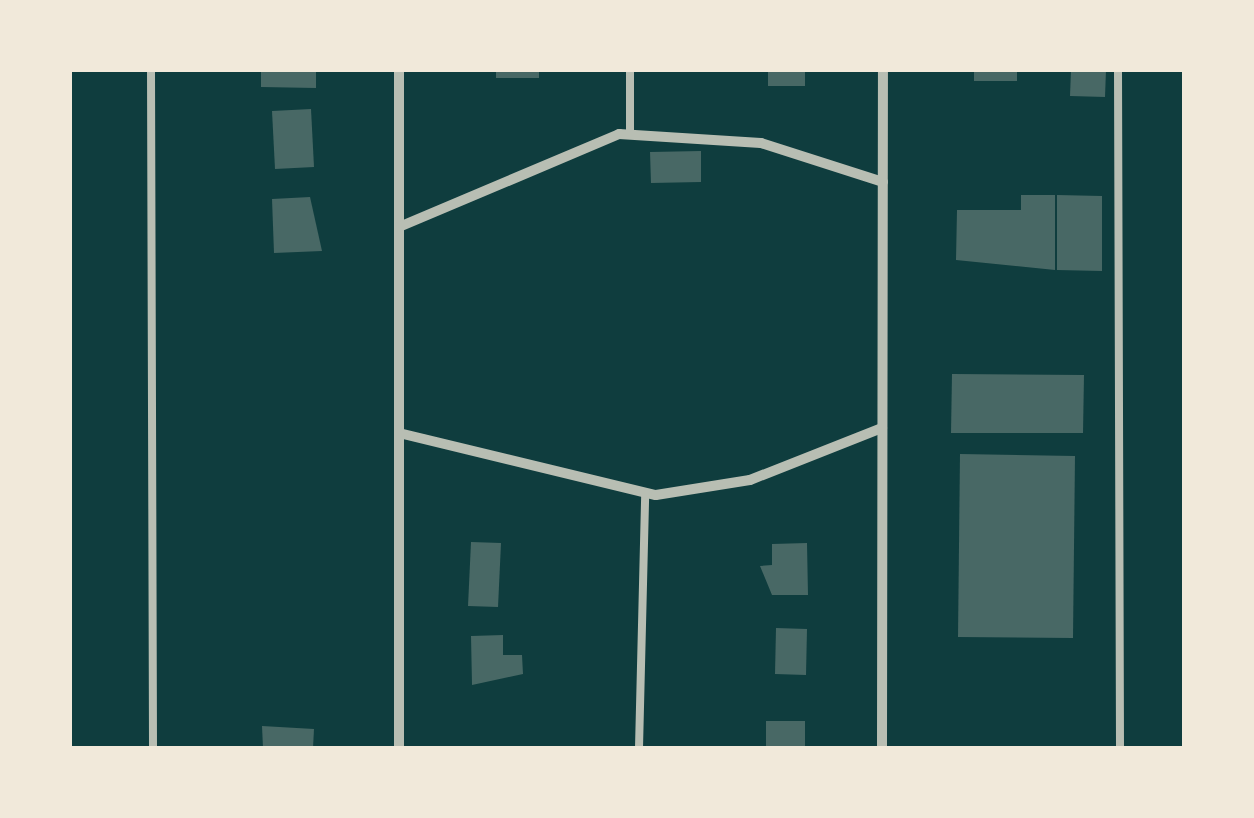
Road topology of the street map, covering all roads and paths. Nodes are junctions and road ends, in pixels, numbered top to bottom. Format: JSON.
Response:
{"nodes":[{"id":1,"x":150,"y":70,"type":"edge"},
{"id":2,"x":399,"y":70,"type":"edge"},
{"id":3,"x":630,"y":70,"type":"edge"},
{"id":4,"x":883,"y":70,"type":"edge"},
{"id":5,"x":1118,"y":70,"type":"edge"},
{"id":6,"x":630,"y":134,"type":"junction"},
{"id":7,"x":883,"y":182,"type":"junction"},
{"id":8,"x":399,"y":228,"type":"junction"},
{"id":9,"x":882,"y":428,"type":"junction"},
{"id":10,"x":399,"y":433,"type":"junction"},
{"id":11,"x":645,"y":494,"type":"junction"},
{"id":12,"x":153,"y":748,"type":"edge"},
{"id":13,"x":399,"y":748,"type":"edge"},
{"id":14,"x":639,"y":748,"type":"edge"},
{"id":15,"x":882,"y":748,"type":"edge"},
{"id":16,"x":1120,"y":748,"type":"edge"}],
"edges":[{"from":1,"to":12,"type":"lane"},
{"from":2,"to":8,"type":"street"},
{"from":3,"to":6,"type":"lane"},
{"from":4,"to":7,"type":"street"},
{"from":5,"to":16,"type":"lane"},
{"from":6,"to":7,"type":"street"},
{"from":6,"to":8,"type":"street"},
{"from":7,"to":9,"type":"street"},
{"from":8,"to":10,"type":"street"},
{"from":9,"to":11,"type":"street"},
{"from":9,"to":15,"type":"street"},
{"from":10,"to":11,"type":"street"},
{"from":10,"to":13,"type":"street"},
{"from":11,"to":14,"type":"lane"}]}
